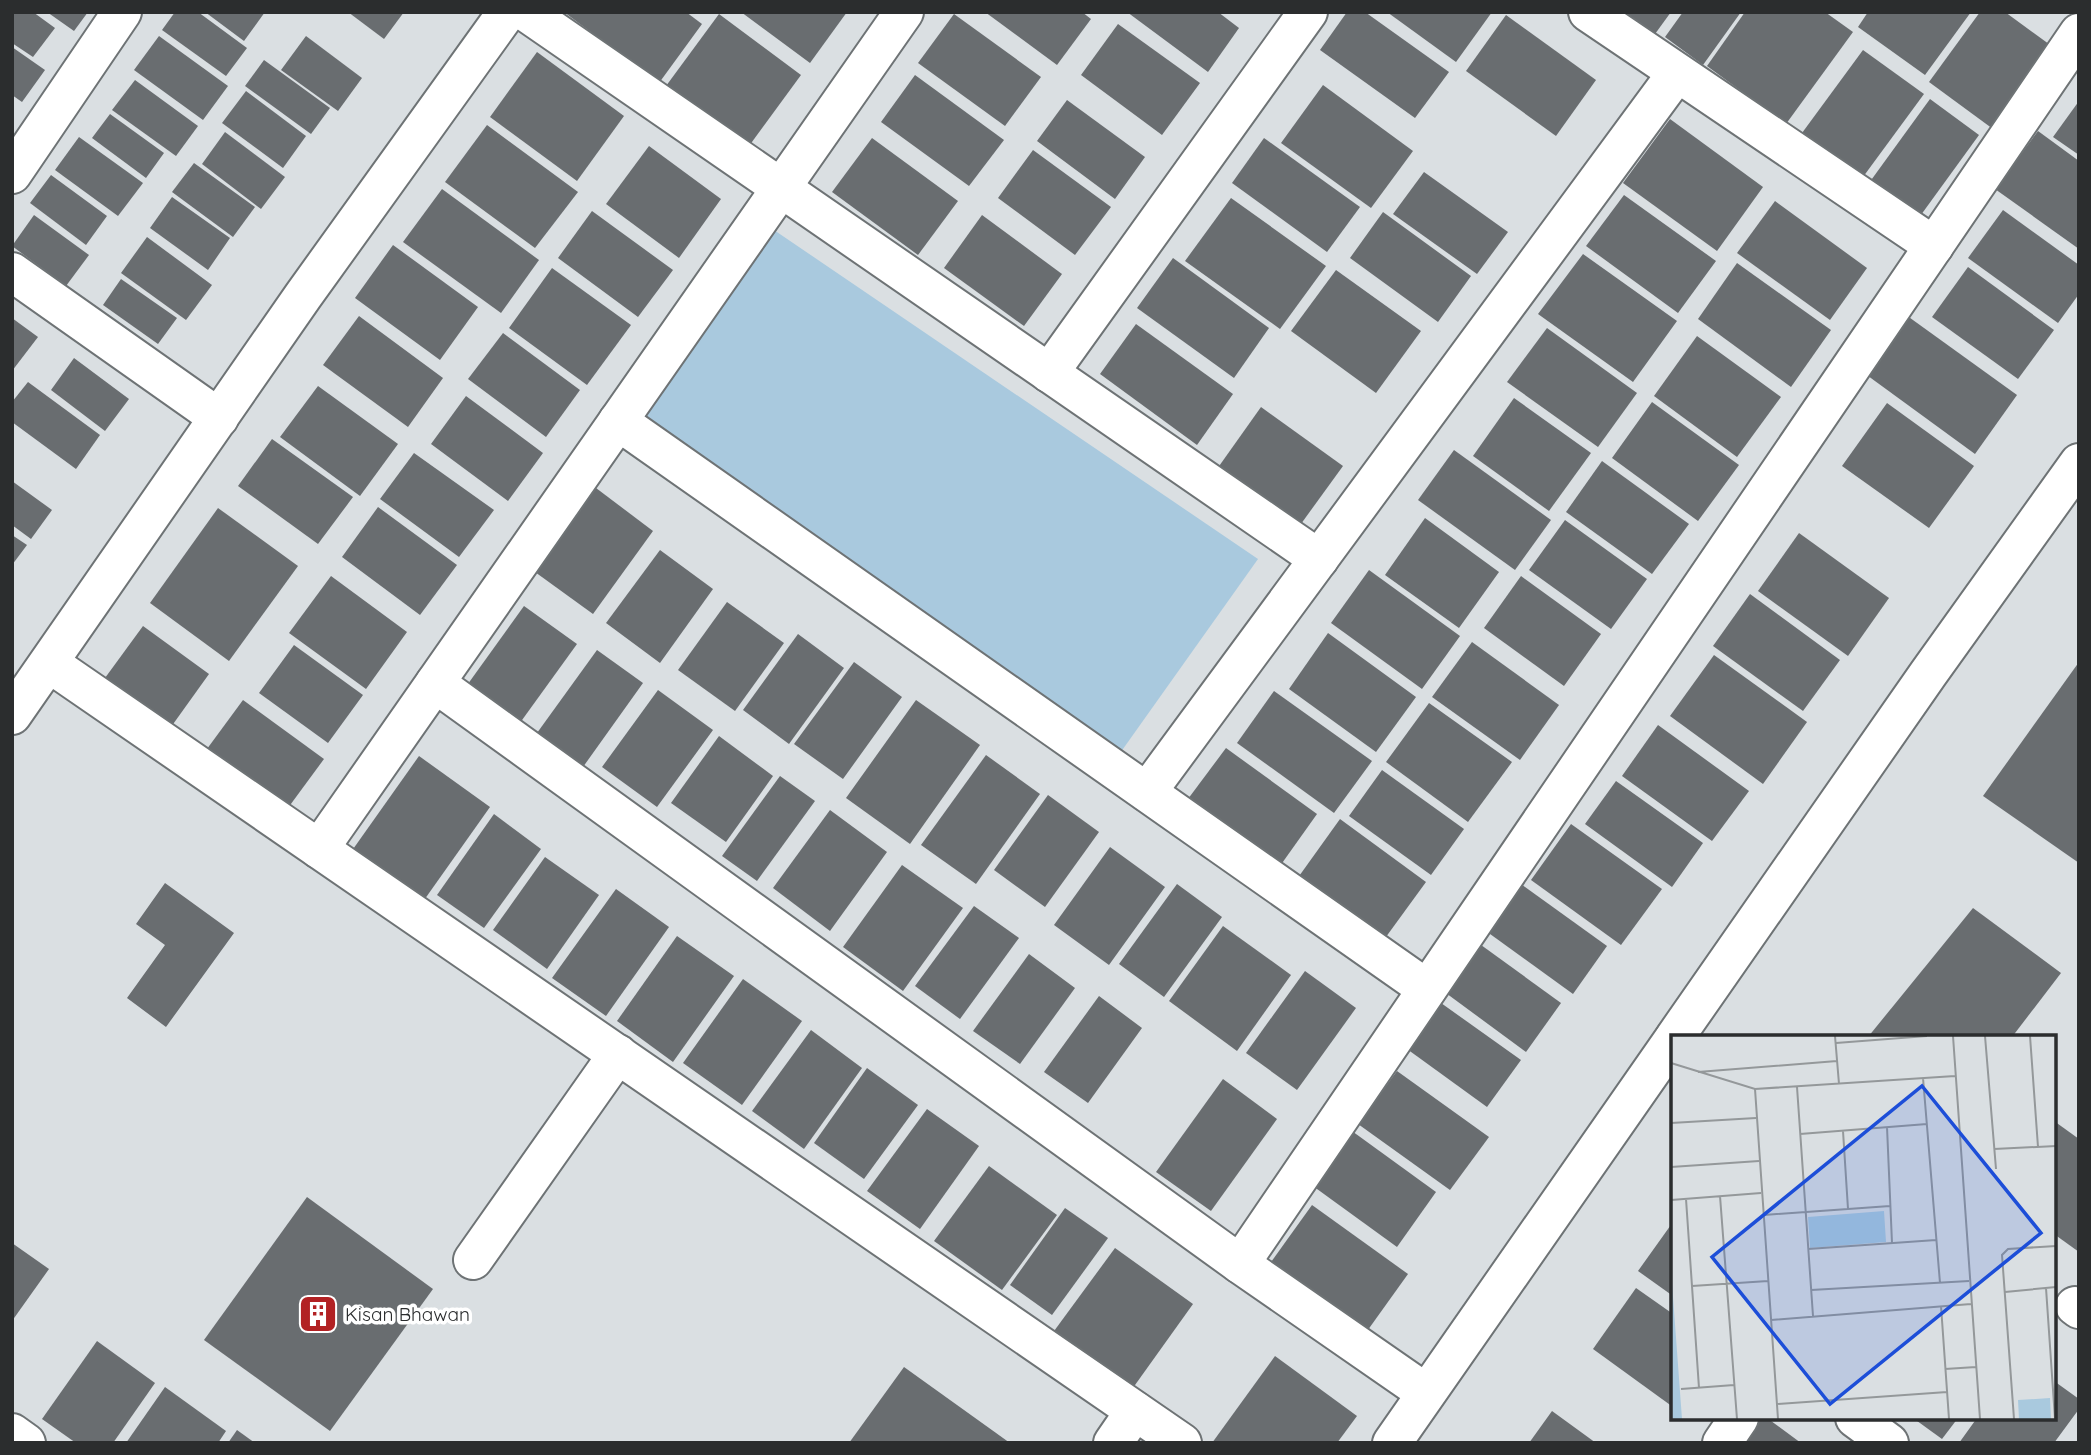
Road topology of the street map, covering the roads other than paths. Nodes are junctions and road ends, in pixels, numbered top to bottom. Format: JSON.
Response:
{"nodes":[{"id":1,"x":122,"y":12,"type":"edge"},
{"id":2,"x":507,"y":12,"type":"edge"},
{"id":3,"x":526,"y":12,"type":"edge"},
{"id":4,"x":904,"y":12,"type":"edge"},
{"id":5,"x":1308,"y":12,"type":"edge"},
{"id":6,"x":1588,"y":12,"type":"edge"},
{"id":7,"x":2079,"y":33,"type":"edge"},
{"id":8,"x":1677,"y":73,"type":"junction"},
{"id":9,"x":12,"y":174,"type":"edge"},
{"id":10,"x":781,"y":188,"type":"junction"},
{"id":11,"x":1934,"y":246,"type":"junction"},
{"id":12,"x":12,"y":272,"type":"edge"},
{"id":13,"x":1049,"y":373,"type":"junction"},
{"id":14,"x":219,"y":418,"type":"junction"},
{"id":15,"x":618,"y":421,"type":"junction"},
{"id":16,"x":2079,"y":463,"type":"edge"},
{"id":17,"x":1319,"y":559,"type":"junction"},
{"id":18,"x":49,"y":663,"type":"junction"},
{"id":19,"x":435,"y":682,"type":"junction"},
{"id":20,"x":12,"y":715,"type":"edge"},
{"id":21,"x":1147,"y":792,"type":"junction"},
{"id":22,"x":319,"y":849,"type":"junction"},
{"id":23,"x":1427,"y":989,"type":"junction"},
{"id":24,"x":1676,"y":1035,"type":"edge"},
{"id":25,"x":1671,"y":1042,"type":"edge"},
{"id":26,"x":618,"y":1054,"type":"junction"},
{"id":27,"x":473,"y":1260,"type":"dead end"},
{"id":28,"x":1240,"y":1265,"type":"junction"},
{"id":29,"x":1426,"y":1393,"type":"junction"},
{"id":30,"x":1135,"y":1411,"type":"junction"},
{"id":31,"x":1738,"y":1420,"type":"edge"},
{"id":32,"x":1858,"y":1420,"type":"edge"},
{"id":33,"x":12,"y":1433,"type":"edge"},
{"id":34,"x":26,"y":1443,"type":"edge"},
{"id":35,"x":1113,"y":1443,"type":"edge"},
{"id":36,"x":1182,"y":1443,"type":"edge"},
{"id":37,"x":1392,"y":1443,"type":"edge"},
{"id":38,"x":1722,"y":1443,"type":"edge"},
{"id":39,"x":1889,"y":1443,"type":"edge"}],
"edges":[{"from":1,"to":9,"type":"street"},
{"from":2,"to":14,"type":"street"},
{"from":3,"to":10,"type":"street"},
{"from":4,"to":10,"type":"street"},
{"from":5,"to":13,"type":"street"},
{"from":6,"to":8,"type":"street"},
{"from":7,"to":11,"type":"street"},
{"from":8,"to":11,"type":"street"},
{"from":8,"to":17,"type":"street"},
{"from":10,"to":13,"type":"street"},
{"from":10,"to":15,"type":"street"},
{"from":11,"to":23,"type":"street"},
{"from":12,"to":14,"type":"street"},
{"from":13,"to":17,"type":"street"},
{"from":14,"to":18,"type":"street"},
{"from":15,"to":19,"type":"street"},
{"from":15,"to":21,"type":"street"},
{"from":16,"to":24,"type":"street"},
{"from":17,"to":21,"type":"street"},
{"from":18,"to":20,"type":"street"},
{"from":18,"to":22,"type":"street"},
{"from":19,"to":22,"type":"street"},
{"from":19,"to":28,"type":"street"},
{"from":21,"to":23,"type":"street"},
{"from":22,"to":26,"type":"street"},
{"from":23,"to":28,"type":"street"},
{"from":25,"to":29,"type":"street"},
{"from":26,"to":27,"type":"street"},
{"from":26,"to":30,"type":"street"},
{"from":28,"to":29,"type":"street"},
{"from":29,"to":37,"type":"street"},
{"from":30,"to":35,"type":"street"},
{"from":30,"to":36,"type":"street"},
{"from":31,"to":38,"type":"street"},
{"from":32,"to":39,"type":"street"},
{"from":33,"to":34,"type":"street"}]}
